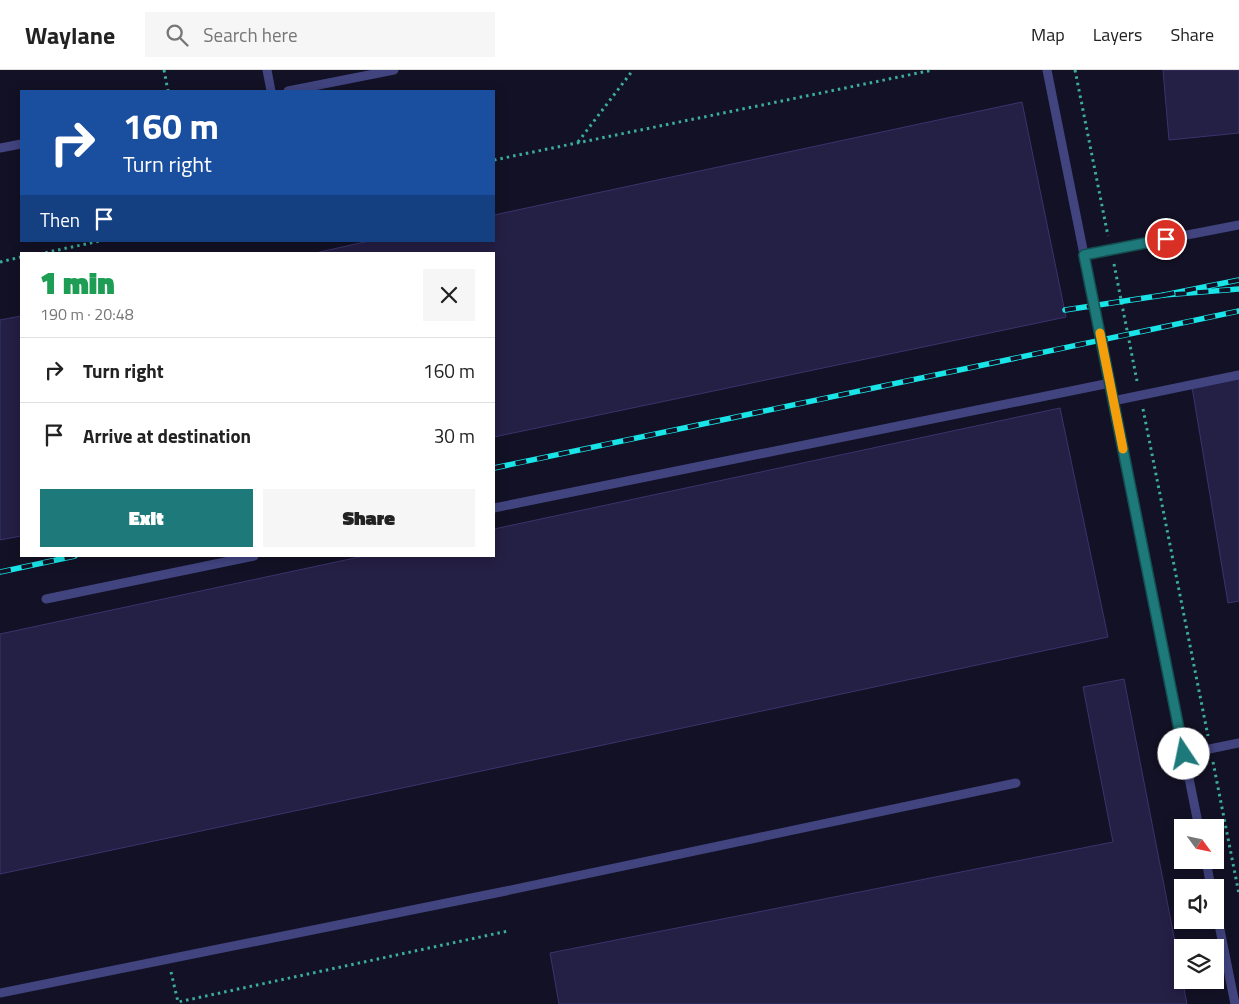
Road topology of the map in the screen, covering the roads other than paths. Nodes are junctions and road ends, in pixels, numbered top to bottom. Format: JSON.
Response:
{"nodes":[{"id":1,"x":267,"y":70,"type":"edge"},
{"id":2,"x":394,"y":70,"type":"edge"},
{"id":3,"x":1046,"y":70,"type":"edge"},
{"id":4,"x":271,"y":90,"type":"edge"},
{"id":5,"x":293,"y":90,"type":"edge"},
{"id":6,"x":20,"y":144,"type":"edge"},
{"id":7,"x":0,"y":148,"type":"edge"},
{"id":8,"x":1239,"y":225,"type":"edge"},
{"id":9,"x":1084,"y":255,"type":"junction"},
{"id":10,"x":1239,"y":375,"type":"edge"},
{"id":11,"x":1110,"y":383,"type":"junction"},
{"id":12,"x":1113,"y":401,"type":"junction"},
{"id":13,"x":495,"y":508,"type":"edge"},
{"id":14,"x":249,"y":557,"type":"edge"},
{"id":15,"x":46,"y":598,"type":"dead end"},
{"id":16,"x":1239,"y":743,"type":"edge"},
{"id":17,"x":1184,"y":754,"type":"junction"},
{"id":18,"x":1016,"y":783,"type":"dead end"},
{"id":19,"x":1197,"y":819,"type":"edge"},
{"id":20,"x":1220,"y":929,"type":"edge"},
{"id":21,"x":0,"y":993,"type":"edge"},
{"id":22,"x":1235,"y":1004,"type":"edge"}],
"edges":[{"from":1,"to":4,"type":"lane"},
{"from":2,"to":5,"type":"lane"},
{"from":3,"to":9,"type":"lane"},
{"from":6,"to":7,"type":"lane"},
{"from":8,"to":9,"type":"lane"},
{"from":9,"to":11,"type":"lane"},
{"from":10,"to":12,"type":"lane"},
{"from":11,"to":12,"type":"lane"},
{"from":11,"to":13,"type":"lane"},
{"from":12,"to":17,"type":"lane"},
{"from":14,"to":15,"type":"lane"},
{"from":16,"to":17,"type":"lane"},
{"from":17,"to":19,"type":"lane"},
{"from":18,"to":21,"type":"lane"},
{"from":20,"to":22,"type":"lane"}]}
